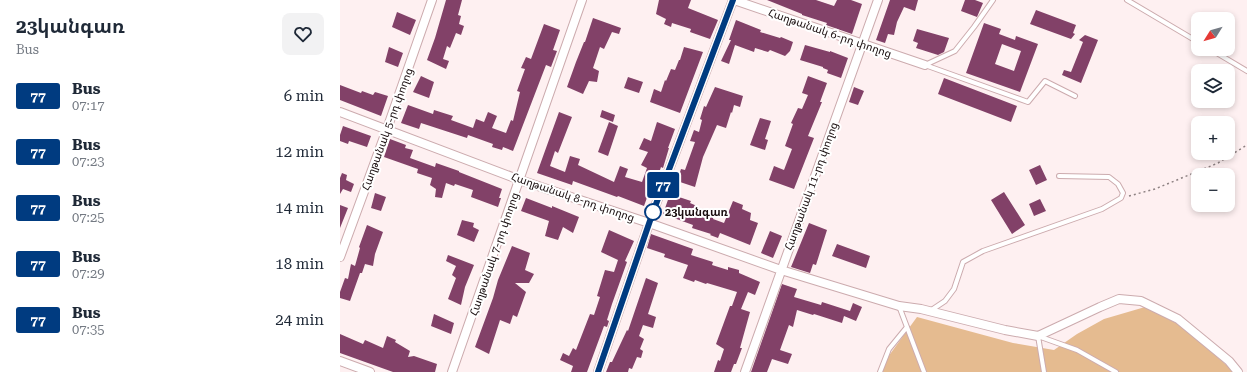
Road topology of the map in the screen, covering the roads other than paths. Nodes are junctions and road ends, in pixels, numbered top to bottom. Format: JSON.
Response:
{"nodes":[{"id":1,"x":432,"y":0,"type":"edge"},
{"id":2,"x":582,"y":0,"type":"edge"},
{"id":3,"x":733,"y":0,"type":"edge"},
{"id":4,"x":878,"y":0,"type":"edge"},
{"id":5,"x":993,"y":0,"type":"edge"},
{"id":6,"x":1127,"y":0,"type":"edge"},
{"id":7,"x":1191,"y":38,"type":"edge"},
{"id":8,"x":862,"y":45,"type":"junction"},
{"id":9,"x":1222,"y":56,"type":"edge"},
{"id":10,"x":925,"y":65,"type":"junction"},
{"id":11,"x":1247,"y":71,"type":"edge"},
{"id":12,"x":1075,"y":96,"type":"dead end"},
{"id":13,"x":340,"y":112,"type":"edge"},
{"id":14,"x":387,"y":129,"type":"junction"},
{"id":15,"x":1059,"y":176,"type":"dead end"},
{"id":16,"x":520,"y":180,"type":"junction"},
{"id":17,"x":649,"y":223,"type":"junction"},
{"id":18,"x":340,"y":257,"type":"edge"},
{"id":19,"x":781,"y":270,"type":"junction"},
{"id":20,"x":899,"y":306,"type":"junction"},
{"id":21,"x":930,"y":311,"type":"junction"},
{"id":22,"x":907,"y":327,"type":"junction"},
{"id":23,"x":1038,"y":336,"type":"junction"},
{"id":24,"x":340,"y":361,"type":"edge"},
{"id":25,"x":370,"y":372,"type":"edge"},
{"id":26,"x":452,"y":372,"type":"edge"},
{"id":27,"x":598,"y":372,"type":"edge"},
{"id":28,"x":744,"y":372,"type":"edge"},
{"id":29,"x":880,"y":372,"type":"edge"},
{"id":30,"x":924,"y":372,"type":"edge"},
{"id":31,"x":1044,"y":372,"type":"edge"},
{"id":32,"x":1116,"y":372,"type":"edge"},
{"id":33,"x":1238,"y":372,"type":"edge"}],
"edges":[{"from":1,"to":14,"type":"street","name":"Հաղթանակ 5-րդ փողոց"},
{"from":2,"to":16,"type":"street","name":"Հաղթանակ 7-րդ փողոց"},
{"from":3,"to":8,"type":"street","name":"Հաղթանակ 6-րդ փողոց"},
{"from":3,"to":17,"type":"street"},
{"from":4,"to":8,"type":"street","name":"Հաղթանակ 11-րդ փողոց"},
{"from":5,"to":10,"type":"lane"},
{"from":6,"to":7,"type":"lane"},
{"from":8,"to":10,"type":"street","name":"Հաղթանակ 6-րդ փողոց"},
{"from":8,"to":19,"type":"street","name":"Հաղթանակ 11-րդ փողոց"},
{"from":9,"to":11,"type":"lane"},
{"from":10,"to":12,"type":"lane"},
{"from":13,"to":14,"type":"street","name":"Հաղթանակ 8-րդ փողոց"},
{"from":14,"to":16,"type":"street","name":"Հաղթանակ 8-րդ փողոց"},
{"from":14,"to":18,"type":"street","name":"Հաղթանակ 5-րդ փողոց"},
{"from":15,"to":21,"type":"lane"},
{"from":16,"to":17,"type":"street","name":"Հաղթանակ 8-րդ փողոց"},
{"from":16,"to":26,"type":"street","name":"Հաղթանակ 7-րդ փողոց"},
{"from":17,"to":19,"type":"street","name":"Հաղթանակ 8-րդ փողոց"},
{"from":17,"to":27,"type":"street"},
{"from":19,"to":20,"type":"street","name":"Հաղթանակ 8-րդ փողոց"},
{"from":19,"to":28,"type":"street","name":"Հաղթանակ 11-րդ փողոց"},
{"from":20,"to":21,"type":"street","name":"Հաղթանակ 8-րդ փողոց"},
{"from":20,"to":22,"type":"lane"},
{"from":21,"to":23,"type":"street","name":"Հաղթանակ 8-րդ փողոց"},
{"from":22,"to":29,"type":"lane"},
{"from":22,"to":30,"type":"lane"},
{"from":23,"to":31,"type":"lane"},
{"from":23,"to":32,"type":"lane"},
{"from":23,"to":33,"type":"street"},
{"from":24,"to":25,"type":"street"}]}
